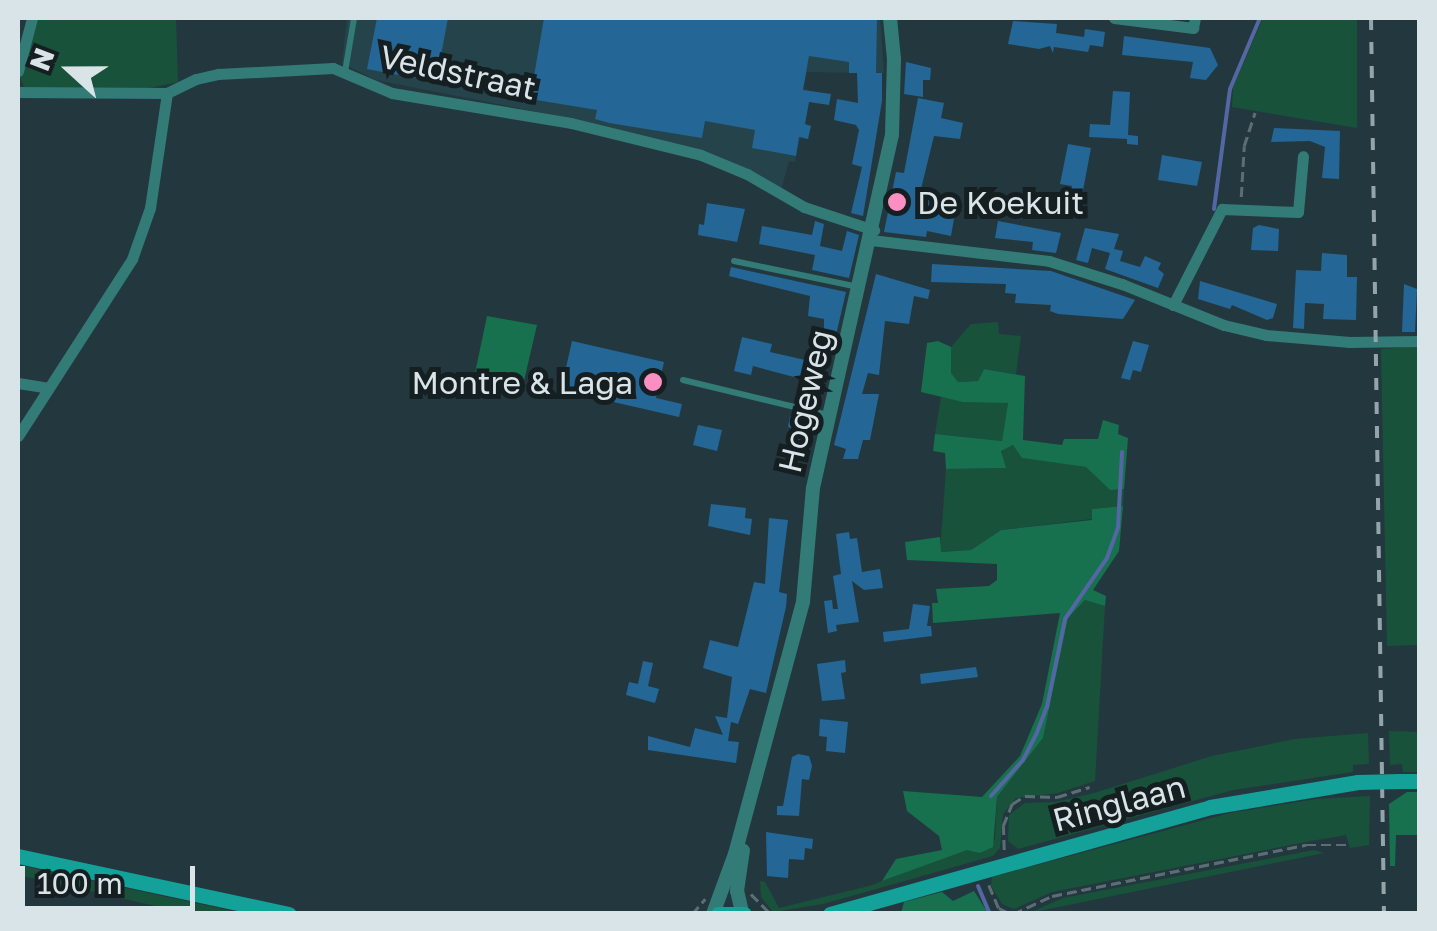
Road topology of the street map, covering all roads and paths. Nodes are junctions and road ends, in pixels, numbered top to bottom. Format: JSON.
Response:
{"nodes":[{"id":1,"x":32,"y":18,"type":"edge"},
{"id":2,"x":354,"y":18,"type":"edge"},
{"id":3,"x":890,"y":18,"type":"edge"},
{"id":4,"x":1114,"y":18,"type":"edge"},
{"id":5,"x":1195,"y":18,"type":"edge"},
{"id":6,"x":18,"y":71,"type":"edge"},
{"id":7,"x":345,"y":73,"type":"junction"},
{"id":8,"x":18,"y":92,"type":"edge"},
{"id":9,"x":167,"y":94,"type":"junction"},
{"id":10,"x":1254,"y":113,"type":"dead end"},
{"id":11,"x":1303,"y":156,"type":"dead end"},
{"id":12,"x":1240,"y":208,"type":"junction"},
{"id":13,"x":873,"y":235,"type":"junction"},
{"id":14,"x":734,"y":261,"type":"dead end"},
{"id":15,"x":860,"y":287,"type":"junction"},
{"id":16,"x":1173,"y":305,"type":"junction"},
{"id":17,"x":1420,"y":341,"type":"edge"},
{"id":18,"x":682,"y":380,"type":"dead end"},
{"id":19,"x":18,"y":383,"type":"edge"},
{"id":20,"x":49,"y":388,"type":"junction"},
{"id":21,"x":829,"y":416,"type":"junction"},
{"id":22,"x":18,"y":436,"type":"edge"},
{"id":23,"x":1420,"y":782,"type":"edge"},
{"id":24,"x":1089,"y":787,"type":"dead end"},
{"id":25,"x":751,"y":794,"type":"junction"},
{"id":26,"x":1346,"y":845,"type":"dead end"},
{"id":27,"x":18,"y":856,"type":"edge"},
{"id":28,"x":1004,"y":863,"type":"junction"},
{"id":29,"x":986,"y":868,"type":"junction"},
{"id":30,"x":834,"y":912,"type":"edge"},
{"id":31,"x":743,"y":913,"type":"edge"},
{"id":32,"x":289,"y":914,"type":"edge"},
{"id":33,"x":715,"y":914,"type":"edge"},
{"id":34,"x":817,"y":914,"type":"edge"},
{"id":35,"x":1012,"y":914,"type":"edge"}],
"edges":[{"from":1,"to":6,"type":"street"},
{"from":2,"to":7,"type":"lane"},
{"from":3,"to":13,"type":"street","name":"Hogeweg"},
{"from":4,"to":5,"type":"street"},
{"from":7,"to":9,"type":"street","name":"Veldstraat"},
{"from":7,"to":13,"type":"street","name":"Veldstraat"},
{"from":8,"to":9,"type":"street","name":"Veldstraat"},
{"from":9,"to":20,"type":"street"},
{"from":10,"to":12,"type":"path"},
{"from":11,"to":12,"type":"street"},
{"from":12,"to":16,"type":"street"},
{"from":13,"to":15,"type":"street","name":"Hogeweg"},
{"from":13,"to":16,"type":"street","name":"Veldstraat"},
{"from":14,"to":15,"type":"lane"},
{"from":15,"to":21,"type":"street","name":"Hogeweg"},
{"from":16,"to":17,"type":"street","name":"Veldstraat"},
{"from":18,"to":21,"type":"lane"},
{"from":19,"to":20,"type":"street"},
{"from":20,"to":22,"type":"street"},
{"from":21,"to":25,"type":"street","name":"Hogeweg"},
{"from":23,"to":28,"type":"main road","name":"Ringlaan","bridge":true},
{"from":24,"to":28,"type":"path"},
{"from":25,"to":31,"type":"street","name":"Hogeweg"},
{"from":25,"to":33,"type":"street","name":"Hogeweg"},
{"from":26,"to":35,"type":"path"},
{"from":27,"to":32,"type":"main road"},
{"from":28,"to":29,"type":"main road","name":"Ringlaan"},
{"from":29,"to":30,"type":"main road","name":"Ringlaan"},
{"from":29,"to":35,"type":"path"},
{"from":30,"to":34,"type":"main road","name":"Ringlaan"},
{"from":31,"to":33,"type":"main road"}]}
